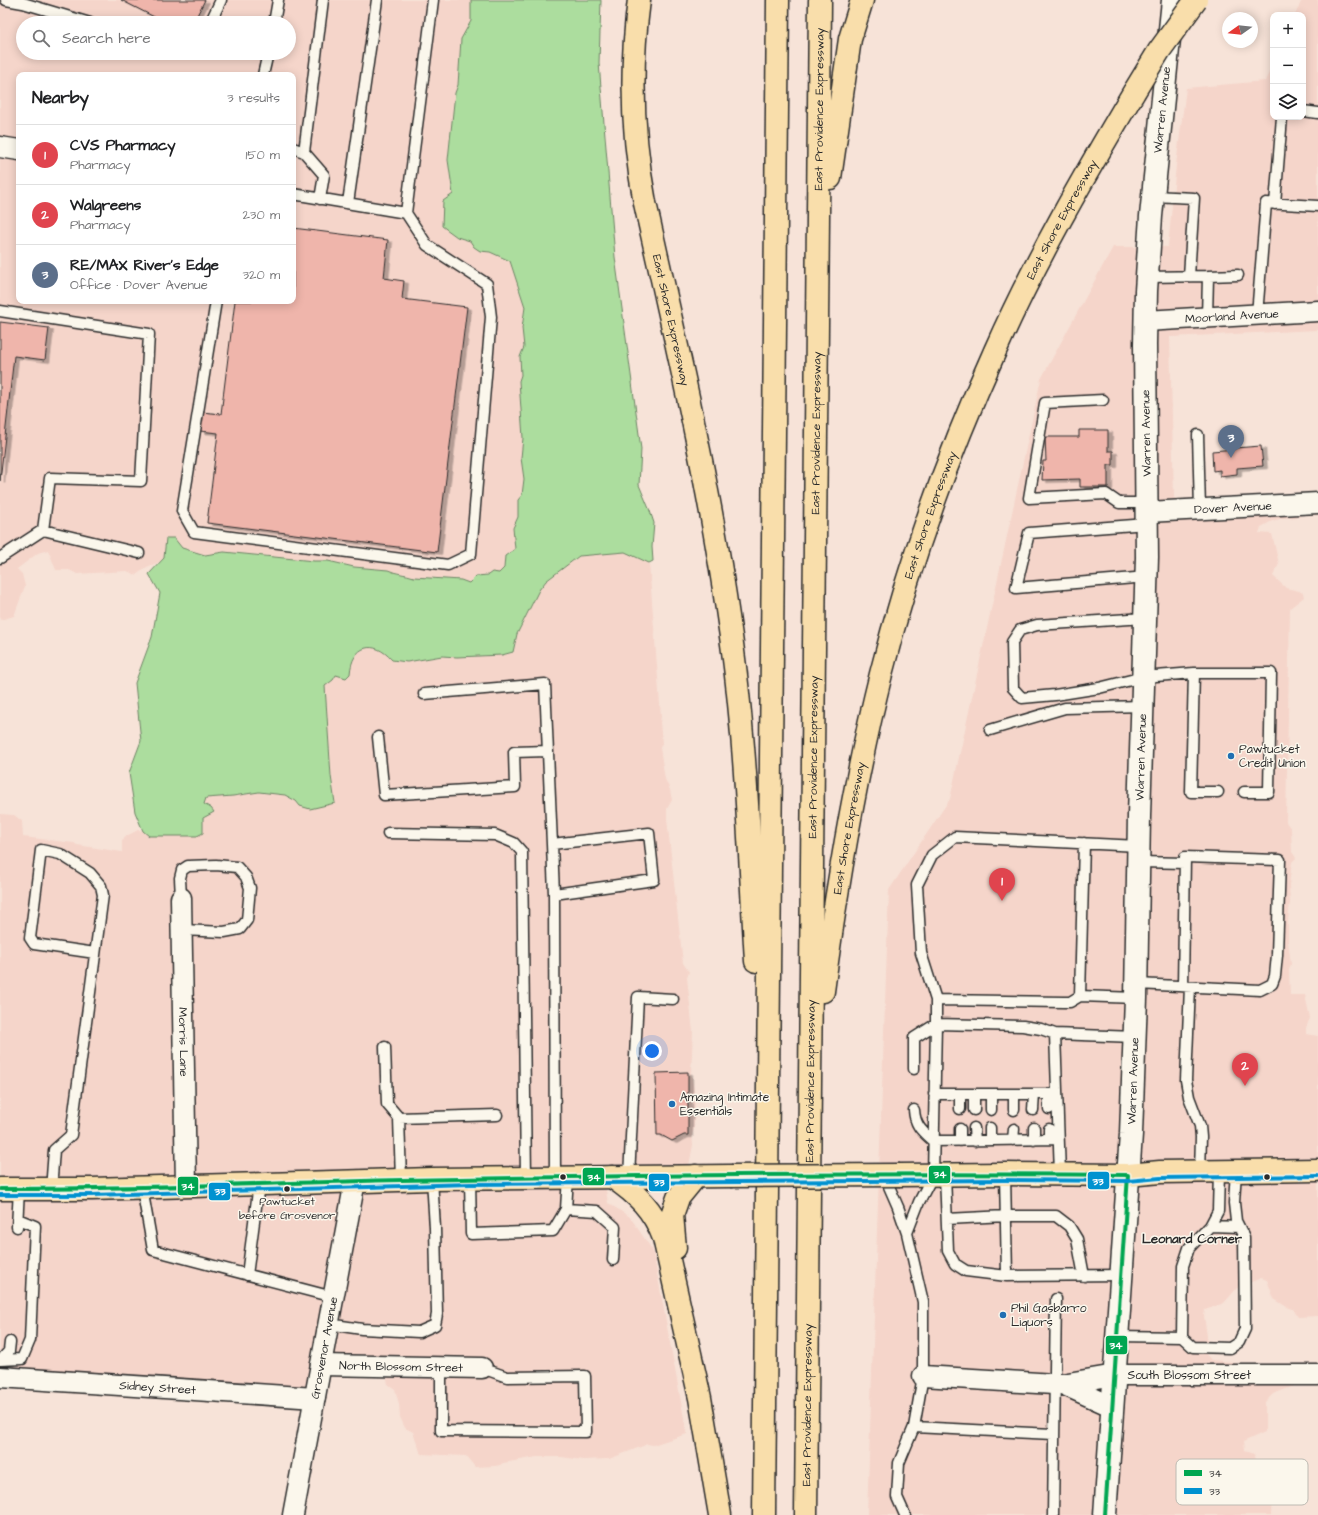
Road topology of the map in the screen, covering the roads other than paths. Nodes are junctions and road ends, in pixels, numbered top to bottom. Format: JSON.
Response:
{"nodes":[{"id":1,"x":6,"y":0,"type":"edge"},
{"id":2,"x":221,"y":0,"type":"edge"},
{"id":3,"x":278,"y":0,"type":"edge"},
{"id":4,"x":324,"y":0,"type":"edge"},
{"id":5,"x":377,"y":0,"type":"edge"},
{"id":6,"x":433,"y":0,"type":"edge"},
{"id":7,"x":640,"y":0,"type":"edge"},
{"id":8,"x":778,"y":0,"type":"edge"},
{"id":9,"x":820,"y":0,"type":"edge"},
{"id":10,"x":862,"y":0,"type":"edge"},
{"id":11,"x":1173,"y":0,"type":"edge"},
{"id":12,"x":1196,"y":0,"type":"edge"},
{"id":13,"x":24,"y":2,"type":"edge"},
{"id":14,"x":68,"y":16,"type":"edge"},
{"id":15,"x":213,"y":16,"type":"edge"},
{"id":16,"x":275,"y":16,"type":"edge"},
{"id":17,"x":266,"y":60,"type":"edge"},
{"id":18,"x":264,"y":72,"type":"edge"},
{"id":19,"x":1306,"y":111,"type":"edge"},
{"id":20,"x":1318,"y":112,"type":"edge"},
{"id":21,"x":1282,"y":120,"type":"edge"},
{"id":22,"x":0,"y":147,"type":"edge"},
{"id":23,"x":296,"y":149,"type":"edge"},
{"id":24,"x":16,"y":150,"type":"edge"},
{"id":25,"x":304,"y":152,"type":"junction"},
{"id":26,"x":296,"y":195,"type":"edge"},
{"id":27,"x":1153,"y":196,"type":"junction"},
{"id":28,"x":320,"y":199,"type":"junction"},
{"id":29,"x":348,"y":203,"type":"junction"},
{"id":30,"x":1275,"y":204,"type":"junction"},
{"id":31,"x":1318,"y":206,"type":"edge"},
{"id":32,"x":406,"y":213,"type":"junction"},
{"id":33,"x":817,"y":268,"type":"junction"},
{"id":34,"x":1238,"y":275,"type":"dead end"},
{"id":35,"x":1189,"y":276,"type":"junction"},
{"id":36,"x":1208,"y":276,"type":"junction"},
{"id":37,"x":1147,"y":277,"type":"junction"},
{"id":38,"x":216,"y":304,"type":"edge"},
{"id":39,"x":0,"y":311,"type":"edge"},
{"id":40,"x":1318,"y":311,"type":"edge"},
{"id":41,"x":1257,"y":315,"type":"junction"},
{"id":42,"x":1208,"y":318,"type":"junction"},
{"id":43,"x":1145,"y":321,"type":"junction"},
{"id":44,"x":1103,"y":400,"type":"dead end"},
{"id":45,"x":1198,"y":435,"type":"dead end"},
{"id":46,"x":1318,"y":503,"type":"edge"},
{"id":47,"x":1200,"y":509,"type":"junction"},
{"id":48,"x":1147,"y":513,"type":"junction"},
{"id":49,"x":43,"y":530,"type":"junction"},
{"id":50,"x":139,"y":553,"type":"dead end"},
{"id":51,"x":0,"y":558,"type":"edge"},
{"id":52,"x":1147,"y":577,"type":"junction"},
{"id":53,"x":1145,"y":618,"type":"junction"},
{"id":54,"x":1194,"y":673,"type":"junction"},
{"id":55,"x":1143,"y":678,"type":"junction"},
{"id":56,"x":424,"y":694,"type":"dead end"},
{"id":57,"x":1143,"y":706,"type":"junction"},
{"id":58,"x":990,"y":730,"type":"dead end"},
{"id":59,"x":378,"y":737,"type":"dead end"},
{"id":60,"x":547,"y":751,"type":"junction"},
{"id":61,"x":1218,"y":792,"type":"dead end"},
{"id":62,"x":1244,"y":792,"type":"dead end"},
{"id":63,"x":388,"y":833,"type":"dead end"},
{"id":64,"x":1084,"y":843,"type":"junction"},
{"id":65,"x":552,"y":844,"type":"junction"},
{"id":66,"x":1139,"y":854,"type":"junction"},
{"id":67,"x":1185,"y":863,"type":"junction"},
{"id":68,"x":554,"y":894,"type":"junction"},
{"id":69,"x":181,"y":898,"type":"joint"},
{"id":70,"x":182,"y":930,"type":"junction"},
{"id":71,"x":95,"y":953,"type":"junction"},
{"id":72,"x":1186,"y":987,"type":"junction"},
{"id":73,"x":1136,"y":991,"type":"junction"},
{"id":74,"x":1080,"y":996,"type":"junction"},
{"id":75,"x":673,"y":999,"type":"dead end"},
{"id":76,"x":936,"y":1000,"type":"junction"},
{"id":77,"x":936,"y":1024,"type":"junction"},
{"id":78,"x":1055,"y":1034,"type":"junction"},
{"id":79,"x":1135,"y":1037,"type":"junction"},
{"id":80,"x":385,"y":1047,"type":"dead end"},
{"id":81,"x":914,"y":1069,"type":"dead end"},
{"id":82,"x":810,"y":1084,"type":"junction"},
{"id":83,"x":934,"y":1094,"type":"junction"},
{"id":84,"x":960,"y":1094,"type":"junction"},
{"id":85,"x":974,"y":1094,"type":"junction"},
{"id":86,"x":991,"y":1094,"type":"junction"},
{"id":87,"x":1014,"y":1094,"type":"junction"},
{"id":88,"x":1034,"y":1094,"type":"junction"},
{"id":89,"x":1053,"y":1094,"type":"junction"},
{"id":90,"x":960,"y":1109,"type":"dead end"},
{"id":91,"x":1049,"y":1109,"type":"dead end"},
{"id":92,"x":914,"y":1110,"type":"dead end"},
{"id":93,"x":974,"y":1110,"type":"dead end"},
{"id":94,"x":991,"y":1110,"type":"dead end"},
{"id":95,"x":1014,"y":1110,"type":"dead end"},
{"id":96,"x":1034,"y":1110,"type":"dead end"},
{"id":97,"x":497,"y":1115,"type":"dead end"},
{"id":98,"x":399,"y":1118,"type":"junction"},
{"id":99,"x":960,"y":1128,"type":"dead end"},
{"id":100,"x":974,"y":1128,"type":"dead end"},
{"id":101,"x":990,"y":1128,"type":"dead end"},
{"id":102,"x":1034,"y":1128,"type":"dead end"},
{"id":103,"x":1014,"y":1129,"type":"dead end"},
{"id":104,"x":1049,"y":1129,"type":"dead end"},
{"id":105,"x":1054,"y":1139,"type":"junction"},
{"id":106,"x":990,"y":1140,"type":"junction"},
{"id":107,"x":1013,"y":1140,"type":"junction"},
{"id":108,"x":1034,"y":1140,"type":"junction"},
{"id":109,"x":933,"y":1141,"type":"junction"},
{"id":110,"x":960,"y":1141,"type":"junction"},
{"id":111,"x":975,"y":1141,"type":"junction"},
{"id":112,"x":768,"y":1142,"type":"junction"},
{"id":113,"x":1318,"y":1170,"type":"edge"},
{"id":114,"x":1219,"y":1172,"type":"junction"},
{"id":115,"x":1005,"y":1174,"type":"junction"},
{"id":116,"x":1060,"y":1174,"type":"junction"},
{"id":117,"x":892,"y":1175,"type":"junction"},
{"id":118,"x":939,"y":1175,"type":"junction"},
{"id":119,"x":1128,"y":1175,"type":"junction"},
{"id":120,"x":696,"y":1176,"type":"junction"},
{"id":121,"x":562,"y":1177,"type":"junction"},
{"id":122,"x":620,"y":1177,"type":"junction"},
{"id":123,"x":470,"y":1178,"type":"junction"},
{"id":124,"x":526,"y":1178,"type":"junction"},
{"id":125,"x":432,"y":1179,"type":"junction"},
{"id":126,"x":401,"y":1180,"type":"junction"},
{"id":127,"x":355,"y":1181,"type":"junction"},
{"id":128,"x":259,"y":1184,"type":"junction"},
{"id":129,"x":186,"y":1186,"type":"junction"},
{"id":130,"x":142,"y":1188,"type":"junction"},
{"id":131,"x":10,"y":1189,"type":"edge"},
{"id":132,"x":51,"y":1190,"type":"junction"},
{"id":133,"x":566,"y":1210,"type":"junction"},
{"id":134,"x":1006,"y":1216,"type":"junction"},
{"id":135,"x":946,"y":1219,"type":"junction"},
{"id":136,"x":1210,"y":1226,"type":"junction"},
{"id":137,"x":1239,"y":1226,"type":"junction"},
{"id":138,"x":907,"y":1233,"type":"junction"},
{"id":139,"x":613,"y":1260,"type":"dead end"},
{"id":140,"x":247,"y":1275,"type":"junction"},
{"id":141,"x":1007,"y":1276,"type":"junction"},
{"id":142,"x":1084,"y":1276,"type":"junction"},
{"id":143,"x":1122,"y":1276,"type":"junction"},
{"id":144,"x":333,"y":1297,"type":"junction"},
{"id":145,"x":1056,"y":1299,"type":"dead end"},
{"id":146,"x":680,"y":1308,"type":"junction"},
{"id":147,"x":328,"y":1324,"type":"junction"},
{"id":148,"x":1118,"y":1336,"type":"junction"},
{"id":149,"x":1182,"y":1337,"type":"junction"},
{"id":150,"x":10,"y":1342,"type":"dead end"},
{"id":151,"x":0,"y":1365,"type":"edge"},
{"id":152,"x":321,"y":1365,"type":"junction"},
{"id":153,"x":441,"y":1368,"type":"junction"},
{"id":154,"x":482,"y":1368,"type":"joint"},
{"id":155,"x":1115,"y":1375,"type":"junction"},
{"id":156,"x":1318,"y":1375,"type":"edge"},
{"id":157,"x":923,"y":1376,"type":"junction"},
{"id":158,"x":1058,"y":1384,"type":"junction"},
{"id":159,"x":315,"y":1398,"type":"junction"},
{"id":160,"x":1113,"y":1408,"type":"junction"},
{"id":161,"x":914,"y":1427,"type":"junction"},
{"id":162,"x":1053,"y":1434,"type":"junction"},
{"id":163,"x":293,"y":1515,"type":"edge"},
{"id":164,"x":720,"y":1515,"type":"edge"},
{"id":165,"x":764,"y":1515,"type":"edge"},
{"id":166,"x":806,"y":1515,"type":"edge"},
{"id":167,"x":905,"y":1515,"type":"edge"},
{"id":168,"x":1053,"y":1515,"type":"edge"},
{"id":169,"x":1105,"y":1515,"type":"edge"}],
"edges":[{"from":1,"to":13,"type":"lane"},
{"from":2,"to":15,"type":"lane"},
{"from":3,"to":16,"type":"lane"},
{"from":4,"to":25,"type":"lane"},
{"from":5,"to":29,"type":"lane"},
{"from":6,"to":32,"type":"lane"},
{"from":7,"to":112,"type":"main road","name":"East Shore Expressway"},
{"from":8,"to":112,"type":"main road"},
{"from":9,"to":33,"type":"main road","name":"East Providence Expressway"},
{"from":10,"to":33,"type":"main road"},
{"from":11,"to":27,"type":"main road","name":"Warren Avenue"},
{"from":12,"to":82,"type":"main road","name":"East Shore Expressway","bridge":true},
{"from":13,"to":14,"type":"lane"},
{"from":17,"to":18,"type":"lane"},
{"from":19,"to":20,"type":"lane"},
{"from":21,"to":30,"type":"lane"},
{"from":22,"to":24,"type":"street"},
{"from":23,"to":25,"type":"lane"},
{"from":25,"to":28,"type":"lane"},
{"from":26,"to":28,"type":"lane"},
{"from":27,"to":35,"type":"lane"},
{"from":27,"to":37,"type":"main road","name":"Warren Avenue"},
{"from":28,"to":29,"type":"lane"},
{"from":29,"to":32,"type":"lane"},
{"from":30,"to":31,"type":"lane"},
{"from":30,"to":41,"type":"lane"},
{"from":32,"to":38,"type":"lane"},
{"from":33,"to":82,"type":"main road","name":"East Providence Expressway"},
{"from":34,"to":36,"type":"lane"},
{"from":35,"to":36,"type":"lane"},
{"from":35,"to":37,"type":"lane"},
{"from":36,"to":42,"type":"lane"},
{"from":37,"to":43,"type":"main road","name":"Warren Avenue"},
{"from":39,"to":49,"type":"lane"},
{"from":40,"to":41,"type":"street","name":"Moorland Avenue"},
{"from":41,"to":42,"type":"street","name":"Moorland Avenue"},
{"from":42,"to":43,"type":"street","name":"Moorland Avenue"},
{"from":43,"to":48,"type":"main road","name":"Warren Avenue"},
{"from":44,"to":48,"type":"lane"},
{"from":45,"to":47,"type":"lane"},
{"from":46,"to":47,"type":"street","name":"Dover Avenue"},
{"from":47,"to":48,"type":"street","name":"Dover Avenue"},
{"from":48,"to":52,"type":"main road","name":"Warren Avenue"},
{"from":48,"to":52,"type":"lane"},
{"from":49,"to":50,"type":"lane"},
{"from":49,"to":51,"type":"lane"},
{"from":52,"to":53,"type":"main road","name":"Warren Avenue"},
{"from":53,"to":55,"type":"main road","name":"Warren Avenue"},
{"from":53,"to":55,"type":"lane"},
{"from":54,"to":55,"type":"lane"},
{"from":54,"to":61,"type":"lane"},
{"from":54,"to":62,"type":"lane"},
{"from":55,"to":57,"type":"main road","name":"Warren Avenue"},
{"from":56,"to":60,"type":"lane"},
{"from":57,"to":58,"type":"lane"},
{"from":57,"to":66,"type":"main road","name":"Warren Avenue"},
{"from":59,"to":60,"type":"lane"},
{"from":60,"to":65,"type":"lane"},
{"from":63,"to":124,"type":"lane"},
{"from":64,"to":66,"type":"lane"},
{"from":64,"to":74,"type":"lane"},
{"from":64,"to":76,"type":"lane"},
{"from":65,"to":68,"type":"lane"},
{"from":65,"to":68,"type":"lane"},
{"from":66,"to":67,"type":"lane"},
{"from":66,"to":73,"type":"main road","name":"Warren Avenue"},
{"from":67,"to":72,"type":"lane"},
{"from":67,"to":72,"type":"lane"},
{"from":68,"to":121,"type":"lane"},
{"from":69,"to":70,"type":"street","name":"Morris Lane"},
{"from":69,"to":70,"type":"lane"},
{"from":70,"to":129,"type":"street","name":"Morris Lane"},
{"from":71,"to":71,"type":"lane"},
{"from":71,"to":132,"type":"lane"},
{"from":72,"to":73,"type":"lane"},
{"from":72,"to":114,"type":"lane"},
{"from":73,"to":74,"type":"lane"},
{"from":73,"to":79,"type":"main road","name":"Warren Avenue"},
{"from":74,"to":76,"type":"lane"},
{"from":75,"to":122,"type":"lane"},
{"from":76,"to":77,"type":"lane"},
{"from":77,"to":78,"type":"lane"},
{"from":77,"to":81,"type":"lane"},
{"from":77,"to":83,"type":"lane"},
{"from":78,"to":79,"type":"lane"},
{"from":78,"to":89,"type":"lane"},
{"from":79,"to":119,"type":"main road","name":"Warren Avenue"},
{"from":80,"to":98,"type":"lane"},
{"from":82,"to":166,"type":"main road","name":"East Providence Expressway"},
{"from":83,"to":84,"type":"lane"},
{"from":83,"to":109,"type":"lane"},
{"from":84,"to":85,"type":"lane"},
{"from":84,"to":90,"type":"lane"},
{"from":85,"to":86,"type":"lane"},
{"from":85,"to":93,"type":"lane"},
{"from":86,"to":87,"type":"lane"},
{"from":86,"to":94,"type":"lane"},
{"from":87,"to":88,"type":"lane"},
{"from":87,"to":95,"type":"lane"},
{"from":88,"to":89,"type":"lane"},
{"from":88,"to":96,"type":"lane"},
{"from":89,"to":91,"type":"lane"},
{"from":89,"to":105,"type":"lane"},
{"from":92,"to":109,"type":"lane"},
{"from":97,"to":98,"type":"lane"},
{"from":98,"to":126,"type":"lane"},
{"from":99,"to":110,"type":"lane"},
{"from":100,"to":111,"type":"lane"},
{"from":101,"to":106,"type":"lane"},
{"from":102,"to":108,"type":"lane"},
{"from":103,"to":107,"type":"lane"},
{"from":104,"to":105,"type":"lane"},
{"from":105,"to":108,"type":"lane"},
{"from":105,"to":116,"type":"lane"},
{"from":106,"to":107,"type":"lane"},
{"from":106,"to":111,"type":"lane"},
{"from":107,"to":108,"type":"lane"},
{"from":109,"to":110,"type":"lane"},
{"from":109,"to":118,"type":"lane"},
{"from":110,"to":111,"type":"lane"},
{"from":112,"to":165,"type":"main road"},
{"from":113,"to":114,"type":"main road"},
{"from":114,"to":119,"type":"main road"},
{"from":114,"to":136,"type":"lane"},
{"from":114,"to":137,"type":"lane"},
{"from":115,"to":116,"type":"main road"},
{"from":115,"to":118,"type":"main road"},
{"from":115,"to":134,"type":"lane"},
{"from":116,"to":119,"type":"main road"},
{"from":117,"to":118,"type":"main road"},
{"from":117,"to":120,"type":"main road","bridge":true},
{"from":117,"to":138,"type":"lane"},
{"from":118,"to":135,"type":"lane"},
{"from":118,"to":138,"type":"lane"},
{"from":119,"to":143,"type":"main road","name":"Warren Avenue"},
{"from":120,"to":122,"type":"main road"},
{"from":120,"to":146,"type":"main road"},
{"from":121,"to":122,"type":"main road"},
{"from":121,"to":124,"type":"main road"},
{"from":121,"to":133,"type":"lane"},
{"from":122,"to":146,"type":"main road"},
{"from":123,"to":124,"type":"main road"},
{"from":123,"to":125,"type":"main road"},
{"from":123,"to":133,"type":"lane"},
{"from":125,"to":126,"type":"main road"},
{"from":125,"to":147,"type":"lane"},
{"from":126,"to":127,"type":"main road"},
{"from":127,"to":128,"type":"main road"},
{"from":127,"to":144,"type":"street","name":"Grosvenor Avenue"},
{"from":128,"to":129,"type":"main road"},
{"from":128,"to":140,"type":"lane"},
{"from":129,"to":130,"type":"main road"},
{"from":130,"to":132,"type":"main road"},
{"from":130,"to":140,"type":"lane"},
{"from":131,"to":132,"type":"main road"},
{"from":131,"to":151,"type":"lane"},
{"from":133,"to":139,"type":"lane"},
{"from":134,"to":135,"type":"lane"},
{"from":134,"to":141,"type":"lane"},
{"from":134,"to":142,"type":"lane"},
{"from":135,"to":141,"type":"lane"},
{"from":136,"to":137,"type":"lane"},
{"from":136,"to":149,"type":"lane"},
{"from":137,"to":149,"type":"lane"},
{"from":138,"to":157,"type":"lane"},
{"from":140,"to":144,"type":"lane"},
{"from":141,"to":142,"type":"lane"},
{"from":142,"to":143,"type":"lane"},
{"from":143,"to":148,"type":"main road","name":"Warren Avenue"},
{"from":144,"to":147,"type":"street","name":"Grosvenor Avenue"},
{"from":145,"to":158,"type":"lane"},
{"from":146,"to":164,"type":"main road"},
{"from":147,"to":152,"type":"street","name":"Grosvenor Avenue"},
{"from":148,"to":149,"type":"lane"},
{"from":148,"to":155,"type":"main road","name":"Warren Avenue"},
{"from":150,"to":151,"type":"lane"},
{"from":151,"to":159,"type":"street","name":"Sidney Street"},
{"from":152,"to":153,"type":"street","name":"North Blossom Street"},
{"from":152,"to":159,"type":"street","name":"Grosvenor Avenue"},
{"from":153,"to":154,"type":"street","name":"North Blossom Street"},
{"from":153,"to":154,"type":"lane"},
{"from":155,"to":156,"type":"street","name":"South Blossom Street"},
{"from":155,"to":158,"type":"street","name":"South Blossom Street"},
{"from":155,"to":160,"type":"main road","name":"Warren Avenue"},
{"from":157,"to":158,"type":"street","name":"South Blossom Street"},
{"from":157,"to":161,"type":"lane"},
{"from":158,"to":160,"type":"street","name":"South Blossom Street"},
{"from":158,"to":162,"type":"lane"},
{"from":159,"to":163,"type":"street","name":"Grosvenor Avenue"},
{"from":160,"to":169,"type":"main road","name":"Warren Avenue"},
{"from":161,"to":162,"type":"lane"},
{"from":161,"to":167,"type":"lane"},
{"from":162,"to":168,"type":"lane"}]}
